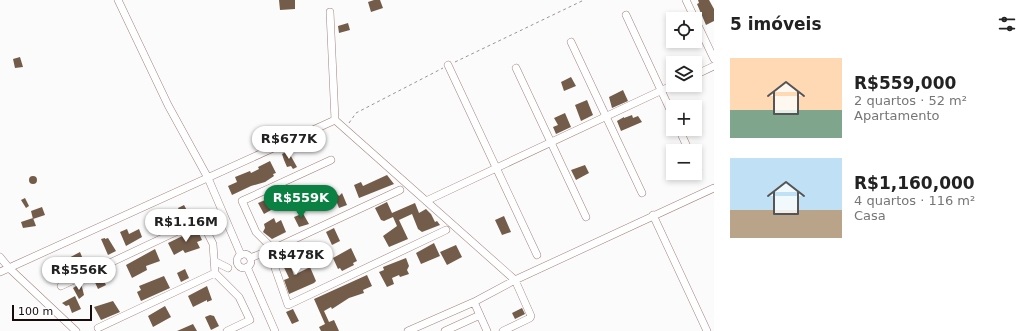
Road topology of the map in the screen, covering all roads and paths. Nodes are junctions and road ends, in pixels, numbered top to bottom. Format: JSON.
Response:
{"nodes":[{"id":1,"x":118,"y":0,"type":"edge"},
{"id":2,"x":584,"y":0,"type":"edge"},
{"id":3,"x":686,"y":0,"type":"edge"},
{"id":4,"x":330,"y":12,"type":"dead end"},
{"id":5,"x":692,"y":12,"type":"edge"},
{"id":6,"x":626,"y":15,"type":"dead end"},
{"id":7,"x":702,"y":34,"type":"edge"},
{"id":8,"x":571,"y":42,"type":"dead end"},
{"id":9,"x":714,"y":59,"type":"edge"},
{"id":10,"x":448,"y":65,"type":"junction"},
{"id":11,"x":714,"y":66,"type":"edge"},
{"id":12,"x":516,"y":68,"type":"dead end"},
{"id":13,"x":702,"y":72,"type":"edge"},
{"id":14,"x":666,"y":88,"type":"edge"},
{"id":15,"x":661,"y":91,"type":"junction"},
{"id":16,"x":666,"y":101,"type":"edge"},
{"id":17,"x":606,"y":116,"type":"junction"},
{"id":18,"x":335,"y":120,"type":"junction"},
{"id":19,"x":347,"y":130,"type":"junction"},
{"id":20,"x":551,"y":142,"type":"junction"},
{"id":21,"x":331,"y":160,"type":"dead end"},
{"id":22,"x":496,"y":168,"type":"junction"},
{"id":23,"x":208,"y":178,"type":"junction"},
{"id":24,"x":714,"y":188,"type":"edge"},
{"id":25,"x":400,"y":190,"type":"dead end"},
{"id":26,"x":642,"y":193,"type":"dead end"},
{"id":27,"x":426,"y":201,"type":"junction"},
{"id":28,"x":653,"y":215,"type":"junction"},
{"id":29,"x":586,"y":217,"type":"dead end"},
{"id":30,"x":446,"y":230,"type":"dead end"},
{"id":31,"x":274,"y":249,"type":"junction"},
{"id":32,"x":241,"y":255,"type":"junction"},
{"id":33,"x":537,"y":256,"type":"dead end"},
{"id":34,"x":0,"y":257,"type":"edge"},
{"id":35,"x":250,"y":258,"type":"junction"},
{"id":36,"x":214,"y":261,"type":"junction"},
{"id":37,"x":238,"y":264,"type":"junction"},
{"id":38,"x":247,"y":267,"type":"junction"},
{"id":39,"x":9,"y":268,"type":"junction"},
{"id":40,"x":228,"y":268,"type":"junction"},
{"id":41,"x":0,"y":272,"type":"edge"},
{"id":42,"x":215,"y":273,"type":"junction"},
{"id":43,"x":515,"y":280,"type":"junction"},
{"id":44,"x":224,"y":282,"type":"junction"},
{"id":45,"x":61,"y":286,"type":"dead end"},
{"id":46,"x":474,"y":302,"type":"junction"},
{"id":47,"x":480,"y":315,"type":"junction"},
{"id":48,"x":98,"y":328,"type":"dead end"},
{"id":49,"x":76,"y":331,"type":"edge"},
{"id":50,"x":227,"y":331,"type":"edge"},
{"id":51,"x":275,"y":331,"type":"edge"},
{"id":52,"x":408,"y":331,"type":"edge"},
{"id":53,"x":445,"y":331,"type":"edge"},
{"id":54,"x":487,"y":331,"type":"edge"},
{"id":55,"x":503,"y":331,"type":"edge"},
{"id":56,"x":707,"y":331,"type":"edge"}],
"edges":[{"from":1,"to":23,"type":"street"},
{"from":2,"to":10,"type":"path"},
{"from":3,"to":5,"type":"street"},
{"from":4,"to":18,"type":"street"},
{"from":6,"to":15,"type":"street"},
{"from":7,"to":9,"type":"street"},
{"from":8,"to":17,"type":"street"},
{"from":10,"to":19,"type":"path"},
{"from":10,"to":22,"type":"street"},
{"from":11,"to":13,"type":"street"},
{"from":12,"to":20,"type":"street"},
{"from":14,"to":15,"type":"street"},
{"from":15,"to":16,"type":"street"},
{"from":15,"to":17,"type":"street"},
{"from":17,"to":20,"type":"street"},
{"from":17,"to":26,"type":"street"},
{"from":18,"to":19,"type":"street"},
{"from":18,"to":23,"type":"street"},
{"from":19,"to":27,"type":"street"},
{"from":20,"to":22,"type":"street"},
{"from":20,"to":29,"type":"street"},
{"from":21,"to":31,"type":"street"},
{"from":22,"to":27,"type":"street"},
{"from":22,"to":33,"type":"street"},
{"from":23,"to":32,"type":"street"},
{"from":23,"to":39,"type":"street"},
{"from":24,"to":28,"type":"street"},
{"from":25,"to":31,"type":"street"},
{"from":27,"to":43,"type":"street"},
{"from":28,"to":43,"type":"street"},
{"from":28,"to":56,"type":"street"},
{"from":30,"to":31,"type":"street"},
{"from":31,"to":35,"type":"street"},
{"from":32,"to":35,"type":"street"},
{"from":32,"to":37,"type":"street"},
{"from":34,"to":39,"type":"street"},
{"from":35,"to":38,"type":"street"},
{"from":36,"to":40,"type":"street"},
{"from":36,"to":42,"type":"street"},
{"from":36,"to":45,"type":"street"},
{"from":37,"to":38,"type":"street"},
{"from":37,"to":40,"type":"street"},
{"from":38,"to":51,"type":"street"},
{"from":39,"to":41,"type":"street"},
{"from":39,"to":49,"type":"street"},
{"from":40,"to":44,"type":"street"},
{"from":42,"to":44,"type":"street"},
{"from":42,"to":48,"type":"street"},
{"from":43,"to":46,"type":"street"},
{"from":43,"to":55,"type":"street"},
{"from":44,"to":50,"type":"street"},
{"from":46,"to":47,"type":"street"},
{"from":46,"to":52,"type":"street"},
{"from":47,"to":53,"type":"street"},
{"from":47,"to":54,"type":"street"}]}
